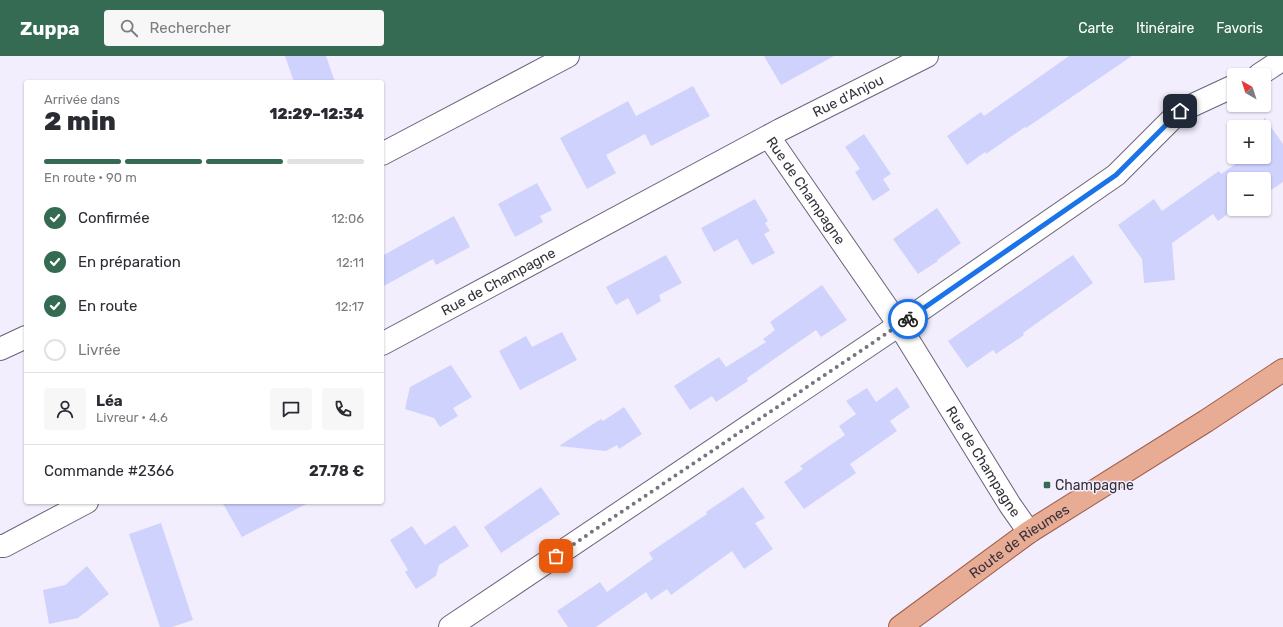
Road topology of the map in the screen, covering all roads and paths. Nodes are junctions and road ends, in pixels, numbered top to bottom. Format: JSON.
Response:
{"nodes":[{"id":1,"x":568,"y":56,"type":"edge"},
{"id":2,"x":927,"y":56,"type":"edge"},
{"id":3,"x":1283,"y":59,"type":"edge"},
{"id":4,"x":1270,"y":68,"type":"edge"},
{"id":5,"x":1227,"y":89,"type":"edge"},
{"id":6,"x":769,"y":137,"type":"junction"},
{"id":7,"x":384,"y":153,"type":"edge"},
{"id":8,"x":899,"y":325,"type":"junction"},
{"id":9,"x":24,"y":338,"type":"edge"},
{"id":10,"x":384,"y":343,"type":"edge"},
{"id":11,"x":0,"y":349,"type":"edge"},
{"id":12,"x":1283,"y":370,"type":"edge"},
{"id":13,"x":83,"y":504,"type":"edge"},
{"id":14,"x":1029,"y":532,"type":"junction"},
{"id":15,"x":0,"y":546,"type":"edge"},
{"id":16,"x":450,"y":627,"type":"edge"},
{"id":17,"x":900,"y":627,"type":"edge"}],
"edges":[{"from":1,"to":7,"type":"street"},
{"from":2,"to":6,"type":"street","name":"Rue d'Anjou"},
{"from":3,"to":4,"type":"street"},
{"from":5,"to":8,"type":"street"},
{"from":6,"to":8,"type":"street","name":"Rue de Champagne"},
{"from":6,"to":10,"type":"street","name":"Rue de Champagne"},
{"from":8,"to":14,"type":"street","name":"Rue de Champagne"},
{"from":8,"to":16,"type":"street"},
{"from":9,"to":11,"type":"street"},
{"from":12,"to":14,"type":"main road","name":"Route de Rieumes"},
{"from":13,"to":15,"type":"street"},
{"from":14,"to":17,"type":"main road","name":"Route de Rieumes"}]}
